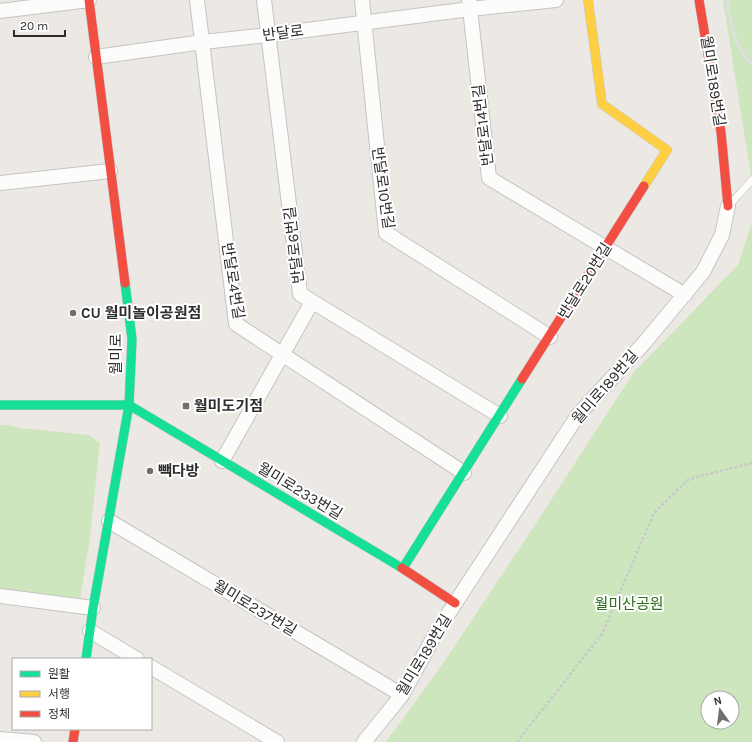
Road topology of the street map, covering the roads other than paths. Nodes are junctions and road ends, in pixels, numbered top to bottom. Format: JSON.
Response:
{"nodes":[{"id":1,"x":89,"y":0,"type":"edge"},
{"id":2,"x":197,"y":0,"type":"edge"},
{"id":3,"x":264,"y":0,"type":"edge"},
{"id":4,"x":362,"y":0,"type":"edge"},
{"id":5,"x":556,"y":0,"type":"edge"},
{"id":6,"x":588,"y":0,"type":"edge"},
{"id":7,"x":699,"y":0,"type":"edge"},
{"id":8,"x":469,"y":4,"type":"edge"},
{"id":9,"x":0,"y":11,"type":"edge"},
{"id":10,"x":364,"y":23,"type":"junction"},
{"id":11,"x":268,"y":35,"type":"junction"},
{"id":12,"x":203,"y":42,"type":"junction"},
{"id":13,"x":96,"y":56,"type":"junction"},
{"id":14,"x":110,"y":171,"type":"junction"},
{"id":15,"x":752,"y":180,"type":"edge"},
{"id":16,"x":0,"y":183,"type":"edge"},
{"id":17,"x":728,"y":206,"type":"junction"},
{"id":18,"x":606,"y":248,"type":"junction"},
{"id":19,"x":685,"y":295,"type":"junction"},
{"id":20,"x":312,"y":302,"type":"junction"},
{"id":21,"x":550,"y":337,"type":"junction"},
{"id":22,"x":282,"y":354,"type":"junction"},
{"id":23,"x":0,"y":405,"type":"edge"},
{"id":24,"x":129,"y":405,"type":"junction"},
{"id":25,"x":500,"y":416,"type":"junction"},
{"id":26,"x":222,"y":460,"type":"junction"},
{"id":27,"x":464,"y":473,"type":"junction"},
{"id":28,"x":108,"y":521,"type":"junction"},
{"id":29,"x":403,"y":568,"type":"junction"},
{"id":30,"x":0,"y":596,"type":"edge"},
{"id":31,"x":455,"y":603,"type":"junction"},
{"id":32,"x":93,"y":608,"type":"junction"},
{"id":33,"x":90,"y":631,"type":"junction"},
{"id":34,"x":86,"y":658,"type":"edge"},
{"id":35,"x":135,"y":658,"type":"edge"},
{"id":36,"x":152,"y":668,"type":"edge"},
{"id":37,"x":402,"y":695,"type":"junction"},
{"id":38,"x":75,"y":730,"type":"edge"},
{"id":39,"x":0,"y":740,"type":"edge"},
{"id":40,"x":34,"y":742,"type":"edge"},
{"id":41,"x":73,"y":742,"type":"edge"},
{"id":42,"x":277,"y":742,"type":"edge"},
{"id":43,"x":364,"y":742,"type":"edge"}],
"edges":[{"from":1,"to":9,"type":"street"},
{"from":1,"to":13,"type":"street","name":"월미로"},
{"from":2,"to":12,"type":"street"},
{"from":3,"to":11,"type":"street","name":"반달로6번길"},
{"from":4,"to":10,"type":"street"},
{"from":5,"to":8,"type":"street"},
{"from":6,"to":18,"type":"street","name":"반달로20번길"},
{"from":7,"to":17,"type":"street","name":"월미로189번길"},
{"from":8,"to":10,"type":"street","name":"반달로"},
{"from":8,"to":18,"type":"street","name":"반달로14번길"},
{"from":10,"to":11,"type":"street","name":"반달로"},
{"from":10,"to":21,"type":"street","name":"반달로10번길"},
{"from":11,"to":12,"type":"street","name":"반달로"},
{"from":11,"to":20,"type":"street","name":"반달로6번길"},
{"from":12,"to":13,"type":"street","name":"반달로"},
{"from":12,"to":22,"type":"street","name":"반달로4번길"},
{"from":13,"to":14,"type":"street","name":"월미로"},
{"from":14,"to":16,"type":"street"},
{"from":14,"to":24,"type":"street","name":"월미로"},
{"from":15,"to":17,"type":"lane"},
{"from":17,"to":19,"type":"street","name":"월미로189번길"},
{"from":18,"to":19,"type":"street"},
{"from":18,"to":21,"type":"street","name":"반달로20번길"},
{"from":19,"to":31,"type":"street","name":"월미로189번길"},
{"from":20,"to":22,"type":"street"},
{"from":20,"to":25,"type":"street","name":"반달로6번길"},
{"from":21,"to":25,"type":"street","name":"반달로20번길"},
{"from":22,"to":26,"type":"street"},
{"from":22,"to":27,"type":"street","name":"반달로4번길"},
{"from":23,"to":24,"type":"street"},
{"from":24,"to":26,"type":"street","name":"월미로233번길"},
{"from":24,"to":28,"type":"street","name":"월미로"},
{"from":25,"to":27,"type":"street","name":"반달로20번길"},
{"from":26,"to":29,"type":"street","name":"월미로233번길"},
{"from":27,"to":29,"type":"street","name":"반달로20번길"},
{"from":28,"to":32,"type":"street","name":"월미로"},
{"from":28,"to":37,"type":"street","name":"월미로237번길"},
{"from":29,"to":31,"type":"street","name":"월미로233번길"},
{"from":30,"to":32,"type":"street"},
{"from":31,"to":37,"type":"street","name":"월미로189번길"},
{"from":32,"to":33,"type":"street","name":"월미로"},
{"from":33,"to":34,"type":"street","name":"월미로"},
{"from":33,"to":35,"type":"street"},
{"from":36,"to":42,"type":"street"},
{"from":37,"to":43,"type":"street","name":"월미로189번길"},
{"from":38,"to":41,"type":"street"},
{"from":39,"to":40,"type":"street"}]}
